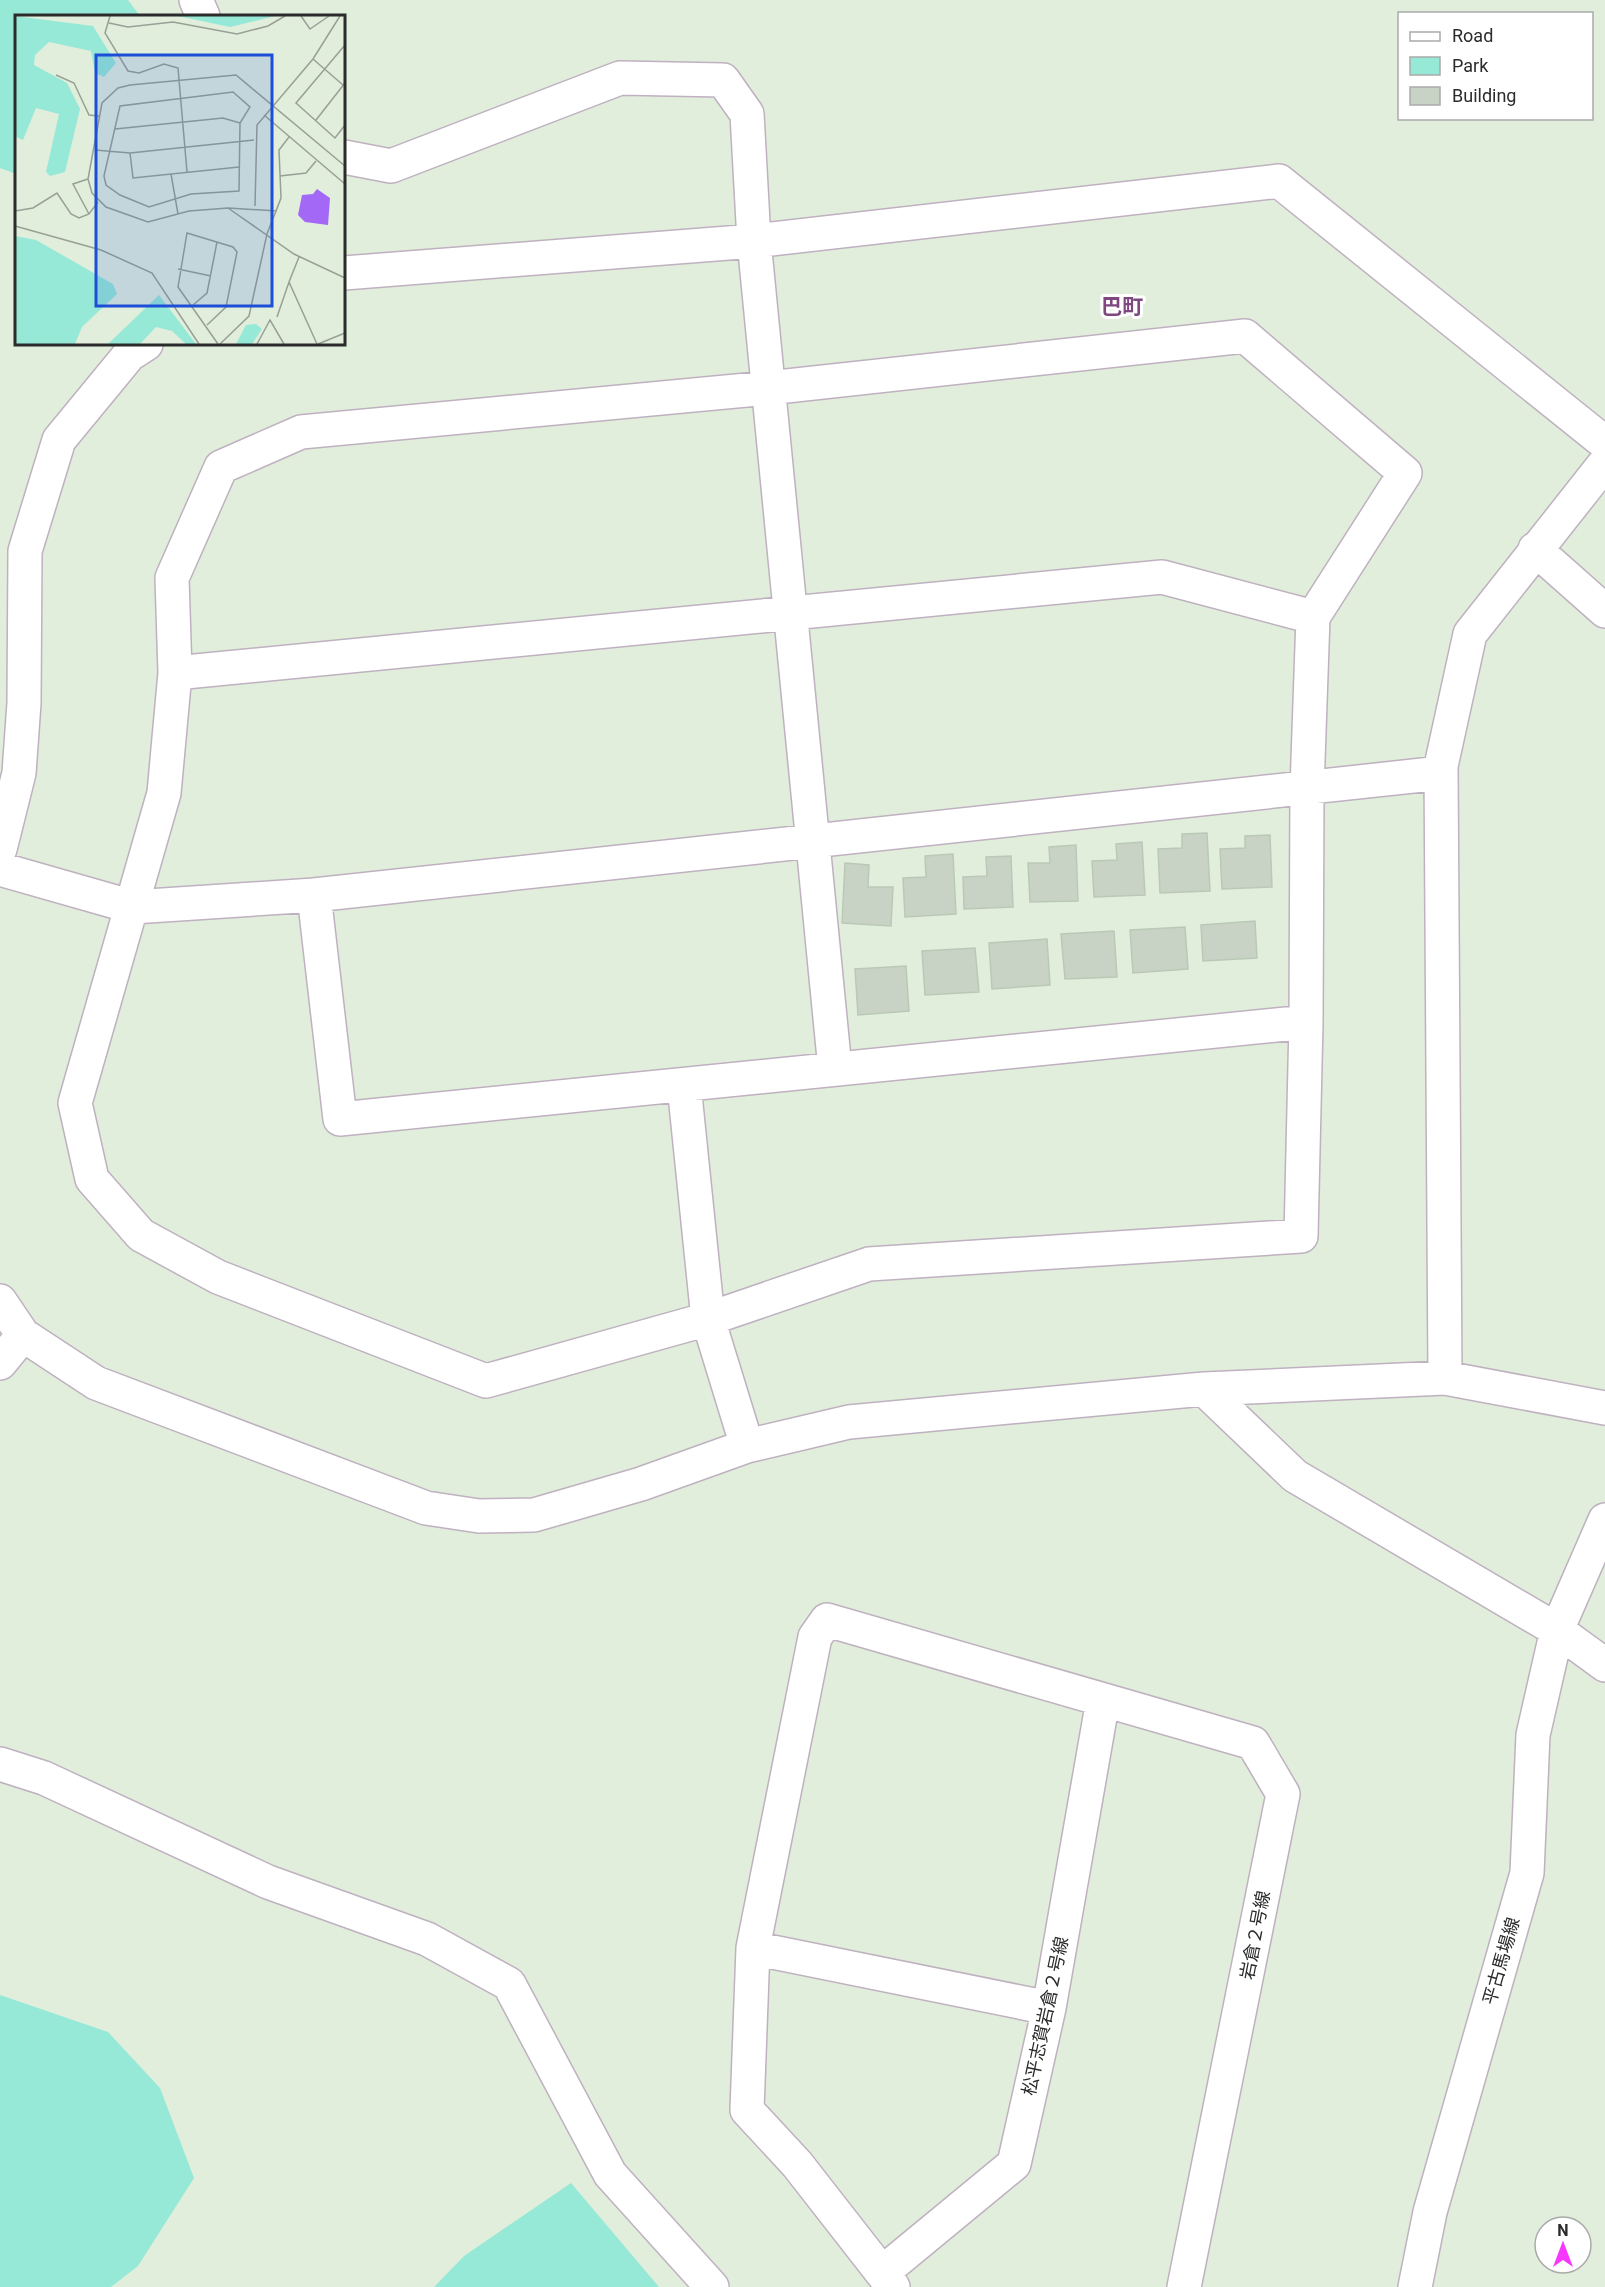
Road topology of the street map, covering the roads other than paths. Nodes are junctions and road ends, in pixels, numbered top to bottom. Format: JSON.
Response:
{"nodes":[{"id":1,"x":196,"y":0,"type":"edge"},
{"id":2,"x":203,"y":15,"type":"edge"},
{"id":3,"x":345,"y":157,"type":"edge"},
{"id":4,"x":754,"y":241,"type":"junction"},
{"id":5,"x":345,"y":273,"type":"edge"},
{"id":6,"x":145,"y":345,"type":"edge"},
{"id":7,"x":768,"y":388,"type":"junction"},
{"id":8,"x":1605,"y":443,"type":"edge"},
{"id":9,"x":1605,"y":463,"type":"edge"},
{"id":10,"x":1535,"y":549,"type":"junction"},
{"id":11,"x":13,"y":551,"type":"edge"},
{"id":12,"x":791,"y":611,"type":"junction"},
{"id":13,"x":1605,"y":612,"type":"edge"},
{"id":14,"x":1313,"y":617,"type":"junction"},
{"id":15,"x":175,"y":673,"type":"junction"},
{"id":16,"x":1440,"y":773,"type":"junction"},
{"id":17,"x":1307,"y":789,"type":"junction"},
{"id":18,"x":813,"y":843,"type":"junction"},
{"id":19,"x":0,"y":849,"type":"edge"},
{"id":20,"x":0,"y":869,"type":"edge"},
{"id":21,"x":314,"y":895,"type":"junction"},
{"id":22,"x":133,"y":907,"type":"junction"},
{"id":23,"x":1306,"y":1022,"type":"junction"},
{"id":24,"x":835,"y":1069,"type":"junction"},
{"id":25,"x":684,"y":1085,"type":"junction"},
{"id":26,"x":0,"y":1301,"type":"edge"},
{"id":27,"x":708,"y":1319,"type":"junction"},
{"id":28,"x":23,"y":1335,"type":"junction"},
{"id":29,"x":0,"y":1364,"type":"edge"},
{"id":30,"x":1445,"y":1378,"type":"junction"},
{"id":31,"x":1204,"y":1389,"type":"junction"},
{"id":32,"x":1605,"y":1408,"type":"edge"},
{"id":33,"x":747,"y":1446,"type":"junction"},
{"id":34,"x":1605,"y":1520,"type":"edge"},
{"id":35,"x":1557,"y":1630,"type":"junction"},
{"id":36,"x":1605,"y":1665,"type":"edge"},
{"id":37,"x":1104,"y":1700,"type":"junction"},
{"id":38,"x":0,"y":1764,"type":"edge"},
{"id":39,"x":753,"y":1948,"type":"junction"},
{"id":40,"x":1049,"y":2008,"type":"junction"},
{"id":41,"x":888,"y":2280,"type":"edge"},
{"id":42,"x":712,"y":2287,"type":"edge"},
{"id":43,"x":1184,"y":2287,"type":"edge"},
{"id":44,"x":1415,"y":2287,"type":"edge"}],
"edges":[{"from":1,"to":2,"type":"street"},
{"from":3,"to":4,"type":"street"},
{"from":4,"to":5,"type":"street"},
{"from":4,"to":7,"type":"street"},
{"from":4,"to":8,"type":"street"},
{"from":6,"to":11,"type":"street"},
{"from":7,"to":12,"type":"street"},
{"from":7,"to":14,"type":"street"},
{"from":7,"to":15,"type":"street"},
{"from":9,"to":10,"type":"street"},
{"from":10,"to":13,"type":"street"},
{"from":10,"to":16,"type":"street"},
{"from":11,"to":19,"type":"street"},
{"from":12,"to":14,"type":"street"},
{"from":12,"to":15,"type":"street"},
{"from":12,"to":18,"type":"street"},
{"from":14,"to":17,"type":"street"},
{"from":15,"to":22,"type":"street"},
{"from":16,"to":17,"type":"street"},
{"from":16,"to":30,"type":"street"},
{"from":17,"to":18,"type":"street"},
{"from":17,"to":23,"type":"street"},
{"from":18,"to":21,"type":"street"},
{"from":18,"to":24,"type":"street"},
{"from":20,"to":22,"type":"street"},
{"from":21,"to":22,"type":"street"},
{"from":21,"to":25,"type":"street"},
{"from":22,"to":27,"type":"street"},
{"from":23,"to":24,"type":"street"},
{"from":23,"to":27,"type":"street"},
{"from":24,"to":25,"type":"street"},
{"from":25,"to":27,"type":"street"},
{"from":26,"to":28,"type":"street"},
{"from":27,"to":33,"type":"street"},
{"from":28,"to":29,"type":"street"},
{"from":28,"to":33,"type":"street"},
{"from":30,"to":31,"type":"street"},
{"from":30,"to":32,"type":"street"},
{"from":31,"to":33,"type":"street"},
{"from":31,"to":35,"type":"street"},
{"from":34,"to":35,"type":"street","name":"平古馬場線"},
{"from":35,"to":36,"type":"street"},
{"from":35,"to":44,"type":"street","name":"平古馬場線"},
{"from":37,"to":39,"type":"street","name":"岩倉２号線"},
{"from":37,"to":40,"type":"street","name":"松平志賀岩倉２号線"},
{"from":37,"to":43,"type":"street","name":"岩倉２号線"},
{"from":38,"to":42,"type":"street"},
{"from":39,"to":40,"type":"street"},
{"from":39,"to":41,"type":"street"},
{"from":40,"to":41,"type":"street","name":"松平志賀岩倉２号線"}]}
